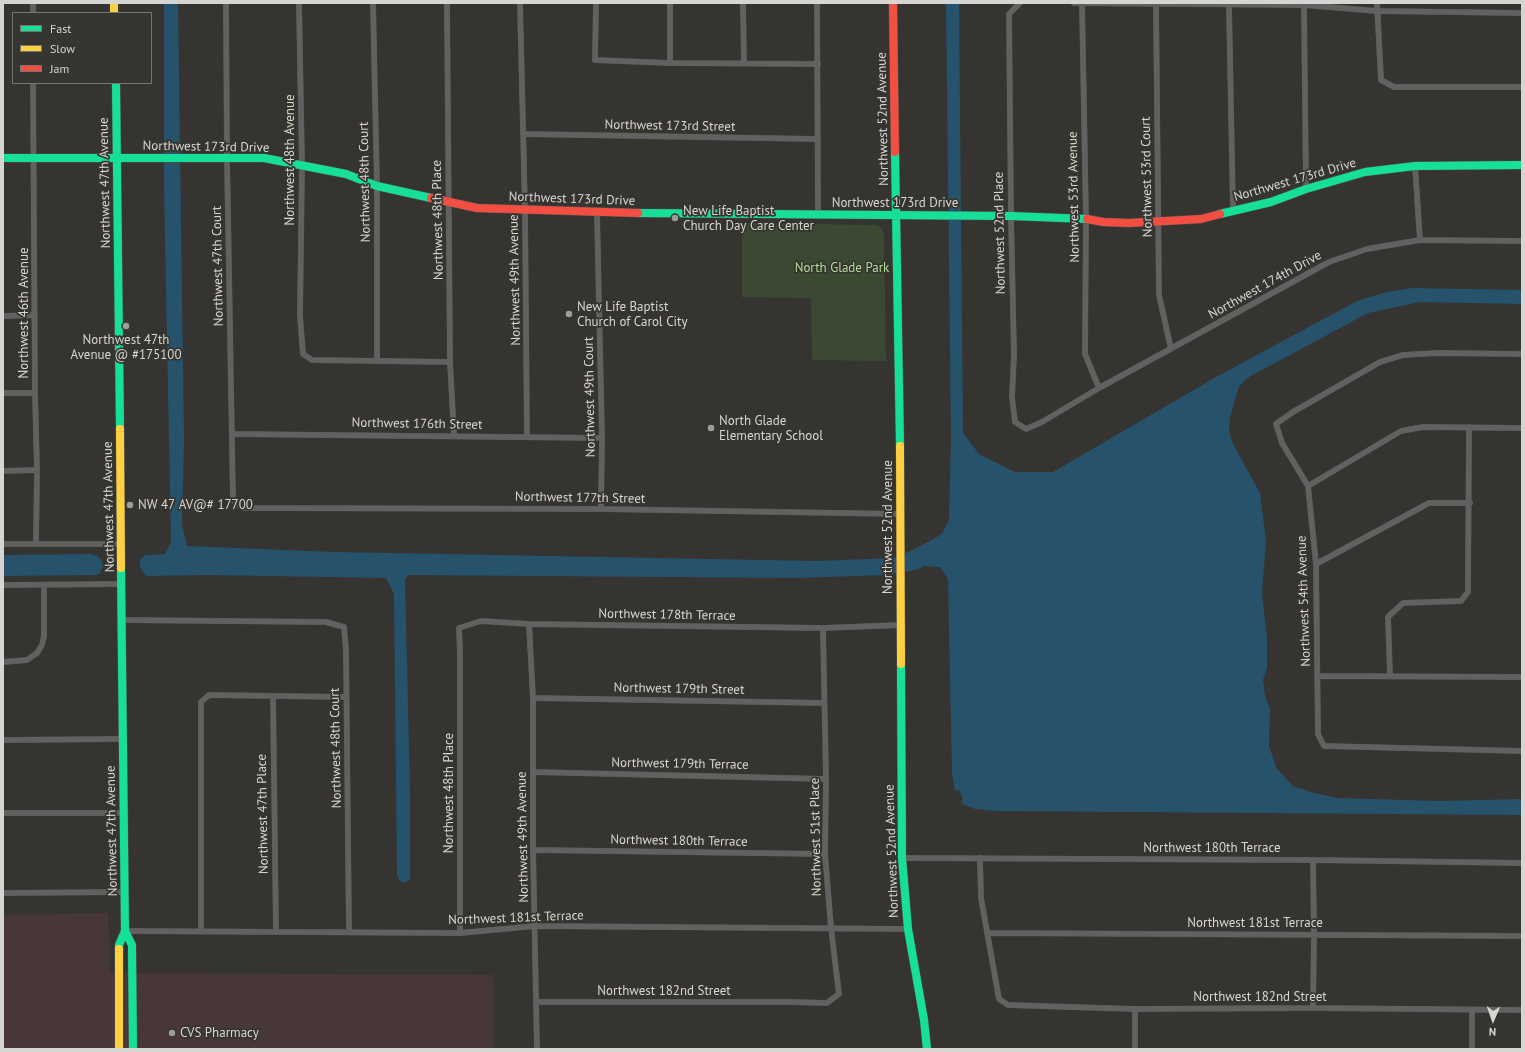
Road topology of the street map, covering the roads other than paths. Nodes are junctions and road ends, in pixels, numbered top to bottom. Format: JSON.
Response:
{"nodes":[{"id":1,"x":226,"y":3,"type":"edge"},
{"id":2,"x":299,"y":3,"type":"edge"},
{"id":3,"x":373,"y":3,"type":"edge"},
{"id":4,"x":447,"y":3,"type":"edge"},
{"id":5,"x":520,"y":3,"type":"edge"},
{"id":6,"x":596,"y":3,"type":"edge"},
{"id":7,"x":670,"y":3,"type":"edge"},
{"id":8,"x":743,"y":3,"type":"edge"},
{"id":9,"x":817,"y":3,"type":"edge"},
{"id":10,"x":893,"y":3,"type":"edge"},
{"id":11,"x":1020,"y":3,"type":"edge"},
{"id":12,"x":1074,"y":3,"type":"edge"},
{"id":13,"x":1082,"y":3,"type":"edge"},
{"id":14,"x":1156,"y":3,"type":"edge"},
{"id":15,"x":1376,"y":3,"type":"edge"},
{"id":16,"x":1229,"y":5,"type":"junction"},
{"id":17,"x":1304,"y":5,"type":"junction"},
{"id":18,"x":1377,"y":11,"type":"junction"},
{"id":19,"x":1522,"y":13,"type":"edge"},
{"id":20,"x":670,"y":63,"type":"junction"},
{"id":21,"x":744,"y":63,"type":"junction"},
{"id":22,"x":818,"y":64,"type":"junction"},
{"id":23,"x":33,"y":84,"type":"edge"},
{"id":24,"x":116,"y":84,"type":"edge"},
{"id":25,"x":1522,"y":87,"type":"edge"},
{"id":26,"x":523,"y":134,"type":"junction"},
{"id":27,"x":817,"y":139,"type":"junction"},
{"id":28,"x":34,"y":157,"type":"junction"},
{"id":29,"x":3,"y":158,"type":"edge"},
{"id":30,"x":117,"y":158,"type":"junction"},
{"id":31,"x":227,"y":158,"type":"junction"},
{"id":32,"x":302,"y":165,"type":"junction"},
{"id":33,"x":1522,"y":165,"type":"edge"},
{"id":34,"x":1415,"y":166,"type":"junction"},
{"id":35,"x":377,"y":186,"type":"junction"},
{"id":36,"x":1306,"y":189,"type":"junction"},
{"id":37,"x":449,"y":203,"type":"junction"},
{"id":38,"x":525,"y":211,"type":"junction"},
{"id":39,"x":1233,"y":211,"type":"junction"},
{"id":40,"x":597,"y":213,"type":"junction"},
{"id":41,"x":818,"y":214,"type":"junction"},
{"id":42,"x":896,"y":214,"type":"junction"},
{"id":43,"x":1010,"y":216,"type":"junction"},
{"id":44,"x":1086,"y":219,"type":"junction"},
{"id":45,"x":1158,"y":222,"type":"junction"},
{"id":46,"x":1420,"y":240,"type":"junction"},
{"id":47,"x":1522,"y":241,"type":"edge"},
{"id":48,"x":35,"y":315,"type":"junction"},
{"id":49,"x":3,"y":316,"type":"edge"},
{"id":50,"x":1171,"y":349,"type":"junction"},
{"id":51,"x":1522,"y":354,"type":"edge"},
{"id":52,"x":377,"y":361,"type":"junction"},
{"id":53,"x":450,"y":362,"type":"junction"},
{"id":54,"x":1099,"y":388,"type":"junction"},
{"id":55,"x":3,"y":393,"type":"edge"},
{"id":56,"x":35,"y":393,"type":"junction"},
{"id":57,"x":1042,"y":422,"type":"joint"},
{"id":58,"x":1469,"y":427,"type":"junction"},
{"id":59,"x":1522,"y":428,"type":"edge"},
{"id":60,"x":232,"y":434,"type":"junction"},
{"id":61,"x":454,"y":436,"type":"junction"},
{"id":62,"x":527,"y":436,"type":"junction"},
{"id":63,"x":602,"y":438,"type":"junction"},
{"id":64,"x":37,"y":470,"type":"junction"},
{"id":65,"x":3,"y":471,"type":"edge"},
{"id":66,"x":1308,"y":486,"type":"junction"},
{"id":67,"x":1470,"y":503,"type":"junction"},
{"id":68,"x":259,"y":508,"type":"joint"},
{"id":69,"x":601,"y":508,"type":"junction"},
{"id":70,"x":900,"y":514,"type":"junction"},
{"id":71,"x":36,"y":543,"type":"junction"},
{"id":72,"x":3,"y":544,"type":"edge"},
{"id":73,"x":121,"y":544,"type":"junction"},
{"id":74,"x":1316,"y":564,"type":"junction"},
{"id":75,"x":122,"y":584,"type":"junction"},
{"id":76,"x":3,"y":585,"type":"edge"},
{"id":77,"x":44,"y":585,"type":"junction"},
{"id":78,"x":122,"y":620,"type":"junction"},
{"id":79,"x":529,"y":624,"type":"junction"},
{"id":80,"x":901,"y":625,"type":"junction"},
{"id":81,"x":823,"y":628,"type":"junction"},
{"id":82,"x":460,"y":653,"type":"joint"},
{"id":83,"x":3,"y":662,"type":"edge"},
{"id":84,"x":1390,"y":675,"type":"junction"},
{"id":85,"x":1317,"y":676,"type":"junction"},
{"id":86,"x":1522,"y":676,"type":"edge"},
{"id":87,"x":273,"y":696,"type":"junction"},
{"id":88,"x":346,"y":697,"type":"junction"},
{"id":89,"x":533,"y":698,"type":"junction"},
{"id":90,"x":824,"y":703,"type":"junction"},
{"id":91,"x":123,"y":739,"type":"junction"},
{"id":92,"x":3,"y":740,"type":"edge"},
{"id":93,"x":1522,"y":751,"type":"edge"},
{"id":94,"x":533,"y":772,"type":"junction"},
{"id":95,"x":826,"y":779,"type":"junction"},
{"id":96,"x":124,"y":812,"type":"junction"},
{"id":97,"x":3,"y":813,"type":"edge"},
{"id":98,"x":533,"y":850,"type":"junction"},
{"id":99,"x":825,"y":854,"type":"junction"},
{"id":100,"x":902,"y":858,"type":"junction"},
{"id":101,"x":980,"y":858,"type":"junction"},
{"id":102,"x":1313,"y":860,"type":"junction"},
{"id":103,"x":1522,"y":863,"type":"edge"},
{"id":104,"x":125,"y":892,"type":"junction"},
{"id":105,"x":3,"y":893,"type":"edge"},
{"id":106,"x":535,"y":926,"type":"junction"},
{"id":107,"x":831,"y":928,"type":"junction"},
{"id":108,"x":908,"y":929,"type":"junction"},
{"id":109,"x":125,"y":931,"type":"junction"},
{"id":110,"x":201,"y":931,"type":"junction"},
{"id":111,"x":276,"y":932,"type":"junction"},
{"id":112,"x":349,"y":932,"type":"junction"},
{"id":113,"x":460,"y":932,"type":"junction"},
{"id":114,"x":987,"y":933,"type":"junction"},
{"id":115,"x":1314,"y":935,"type":"junction"},
{"id":116,"x":1522,"y":936,"type":"edge"},
{"id":117,"x":537,"y":1002,"type":"junction"},
{"id":118,"x":791,"y":1002,"type":"joint"},
{"id":119,"x":1313,"y":1008,"type":"junction"},
{"id":120,"x":1135,"y":1009,"type":"junction"},
{"id":121,"x":1472,"y":1010,"type":"junction"},
{"id":122,"x":1522,"y":1010,"type":"edge"},
{"id":123,"x":119,"y":1049,"type":"edge"},
{"id":124,"x":133,"y":1049,"type":"edge"},
{"id":125,"x":537,"y":1049,"type":"edge"},
{"id":126,"x":926,"y":1049,"type":"edge"},
{"id":127,"x":1135,"y":1049,"type":"edge"},
{"id":128,"x":1472,"y":1049,"type":"edge"}],
"edges":[{"from":1,"to":31,"type":"street","name":"Northwest 47th Court"},
{"from":2,"to":32,"type":"street","name":"Northwest 48th Avenue"},
{"from":3,"to":35,"type":"street","name":"Northwest 48th Court"},
{"from":4,"to":37,"type":"street","name":"Northwest 48th Place"},
{"from":5,"to":26,"type":"street","name":"Northwest 49th Avenue"},
{"from":6,"to":20,"type":"street"},
{"from":7,"to":20,"type":"street"},
{"from":8,"to":21,"type":"street"},
{"from":9,"to":22,"type":"street"},
{"from":10,"to":42,"type":"street","name":"Northwest 52nd Avenue"},
{"from":11,"to":43,"type":"street","name":"Northwest 52nd Place"},
{"from":12,"to":13,"type":"street"},
{"from":13,"to":14,"type":"street"},
{"from":13,"to":44,"type":"street","name":"Northwest 53rd Avenue"},
{"from":14,"to":16,"type":"street"},
{"from":14,"to":45,"type":"street","name":"Northwest 53rd Court"},
{"from":15,"to":18,"type":"street"},
{"from":16,"to":17,"type":"street"},
{"from":16,"to":39,"type":"street"},
{"from":17,"to":18,"type":"street"},
{"from":17,"to":36,"type":"street"},
{"from":18,"to":19,"type":"street"},
{"from":18,"to":25,"type":"street"},
{"from":20,"to":21,"type":"street"},
{"from":21,"to":22,"type":"street"},
{"from":22,"to":27,"type":"street"},
{"from":23,"to":28,"type":"street","name":"Northwest 46th Avenue"},
{"from":24,"to":30,"type":"street","name":"Northwest 47th Avenue"},
{"from":26,"to":27,"type":"street","name":"Northwest 173rd Street"},
{"from":26,"to":38,"type":"street","name":"Northwest 49th Avenue"},
{"from":27,"to":41,"type":"street"},
{"from":28,"to":29,"type":"street","name":"Northwest 173rd Drive"},
{"from":28,"to":30,"type":"street","name":"Northwest 173rd Drive"},
{"from":28,"to":48,"type":"street","name":"Northwest 46th Avenue"},
{"from":30,"to":31,"type":"street","name":"Northwest 173rd Drive"},
{"from":30,"to":73,"type":"street","name":"Northwest 47th Avenue"},
{"from":31,"to":32,"type":"street","name":"Northwest 173rd Drive"},
{"from":31,"to":60,"type":"street","name":"Northwest 47th Court"},
{"from":32,"to":35,"type":"street","name":"Northwest 173rd Drive"},
{"from":32,"to":52,"type":"street","name":"Northwest 48th Avenue"},
{"from":33,"to":34,"type":"street","name":"Northwest 173rd Drive"},
{"from":34,"to":36,"type":"street","name":"Northwest 173rd Drive"},
{"from":34,"to":46,"type":"street"},
{"from":35,"to":37,"type":"street","name":"Northwest 173rd Drive"},
{"from":35,"to":52,"type":"street","name":"Northwest 48th Court"},
{"from":36,"to":39,"type":"street","name":"Northwest 173rd Drive"},
{"from":37,"to":38,"type":"street","name":"Northwest 173rd Drive"},
{"from":37,"to":53,"type":"street","name":"Northwest 48th Place"},
{"from":38,"to":40,"type":"street","name":"Northwest 173rd Drive"},
{"from":38,"to":62,"type":"street","name":"Northwest 49th Avenue"},
{"from":39,"to":45,"type":"street","name":"Northwest 173rd Drive"},
{"from":40,"to":41,"type":"street","name":"Northwest 173rd Drive"},
{"from":40,"to":63,"type":"street","name":"Northwest 49th Court"},
{"from":41,"to":42,"type":"street","name":"Northwest 173rd Drive"},
{"from":42,"to":43,"type":"street","name":"Northwest 173rd Drive"},
{"from":42,"to":70,"type":"street","name":"Northwest 52nd Avenue"},
{"from":43,"to":44,"type":"street","name":"Northwest 173rd Drive"},
{"from":43,"to":57,"type":"street","name":"Northwest 52nd Place"},
{"from":44,"to":45,"type":"street","name":"Northwest 173rd Drive"},
{"from":44,"to":54,"type":"street","name":"Northwest 53rd Avenue"},
{"from":45,"to":50,"type":"street","name":"Northwest 53rd Court"},
{"from":46,"to":47,"type":"street","name":"Northwest 174th Drive"},
{"from":46,"to":50,"type":"street","name":"Northwest 174th Drive"},
{"from":48,"to":49,"type":"street"},
{"from":48,"to":56,"type":"street","name":"Northwest 46th Avenue"},
{"from":50,"to":54,"type":"street","name":"Northwest 174th Drive"},
{"from":51,"to":66,"type":"street","name":"Northwest 54th Avenue"},
{"from":52,"to":53,"type":"street"},
{"from":53,"to":61,"type":"street","name":"Northwest 48th Place"},
{"from":54,"to":57,"type":"street","name":"Northwest 174th Drive"},
{"from":55,"to":56,"type":"street"},
{"from":56,"to":64,"type":"street","name":"Northwest 46th Avenue"},
{"from":58,"to":59,"type":"street"},
{"from":58,"to":66,"type":"street"},
{"from":58,"to":67,"type":"street"},
{"from":60,"to":61,"type":"street","name":"Northwest 176th Street"},
{"from":60,"to":68,"type":"street","name":"Northwest 47th Court"},
{"from":61,"to":62,"type":"street","name":"Northwest 176th Street"},
{"from":62,"to":63,"type":"street","name":"Northwest 176th Street"},
{"from":63,"to":69,"type":"street","name":"Northwest 49th Court"},
{"from":64,"to":65,"type":"street"},
{"from":64,"to":71,"type":"street","name":"Northwest 46th Avenue"},
{"from":66,"to":74,"type":"street","name":"Northwest 54th Avenue"},
{"from":67,"to":74,"type":"street"},
{"from":67,"to":84,"type":"street"},
{"from":68,"to":69,"type":"street","name":"Northwest 177th Street"},
{"from":69,"to":70,"type":"street","name":"Northwest 177th Street"},
{"from":70,"to":80,"type":"street","name":"Northwest 52nd Avenue"},
{"from":71,"to":72,"type":"street"},
{"from":71,"to":73,"type":"street"},
{"from":73,"to":75,"type":"street","name":"Northwest 47th Avenue"},
{"from":74,"to":85,"type":"street","name":"Northwest 54th Avenue"},
{"from":75,"to":77,"type":"street"},
{"from":75,"to":78,"type":"street","name":"Northwest 47th Avenue"},
{"from":76,"to":77,"type":"street"},
{"from":77,"to":83,"type":"street"},
{"from":78,"to":88,"type":"street","name":"Northwest 48th Court"},
{"from":78,"to":91,"type":"street","name":"Northwest 47th Avenue"},
{"from":79,"to":81,"type":"street","name":"Northwest 178th Terrace"},
{"from":79,"to":82,"type":"street","name":"Northwest 178th Terrace"},
{"from":79,"to":89,"type":"street","name":"Northwest 49th Avenue"},
{"from":80,"to":81,"type":"street","name":"Northwest 178th Terrace"},
{"from":80,"to":100,"type":"street","name":"Northwest 52nd Avenue"},
{"from":81,"to":90,"type":"street","name":"Northwest 51st Place"},
{"from":82,"to":113,"type":"street","name":"Northwest 48th Place"},
{"from":84,"to":85,"type":"street"},
{"from":84,"to":86,"type":"street"},
{"from":85,"to":93,"type":"street","name":"Northwest 54th Avenue"},
{"from":87,"to":88,"type":"street"},
{"from":87,"to":110,"type":"street"},
{"from":87,"to":111,"type":"street","name":"Northwest 47th Place"},
{"from":88,"to":112,"type":"street","name":"Northwest 48th Court"},
{"from":89,"to":90,"type":"street","name":"Northwest 179th Street"},
{"from":89,"to":94,"type":"street","name":"Northwest 49th Avenue"},
{"from":90,"to":95,"type":"street","name":"Northwest 51st Place"},
{"from":91,"to":92,"type":"street"},
{"from":91,"to":96,"type":"street","name":"Northwest 47th Avenue"},
{"from":94,"to":95,"type":"street","name":"Northwest 179th Terrace"},
{"from":94,"to":98,"type":"street","name":"Northwest 49th Avenue"},
{"from":95,"to":99,"type":"street","name":"Northwest 51st Place"},
{"from":96,"to":97,"type":"street"},
{"from":96,"to":104,"type":"street","name":"Northwest 47th Avenue"},
{"from":98,"to":99,"type":"street","name":"Northwest 180th Terrace"},
{"from":98,"to":106,"type":"street","name":"Northwest 49th Avenue"},
{"from":99,"to":107,"type":"street","name":"Northwest 51st Place"},
{"from":100,"to":101,"type":"street","name":"Northwest 180th Terrace"},
{"from":100,"to":108,"type":"street","name":"Northwest 52nd Avenue"},
{"from":101,"to":102,"type":"street","name":"Northwest 180th Terrace"},
{"from":101,"to":114,"type":"street"},
{"from":102,"to":103,"type":"street","name":"Northwest 180th Terrace"},
{"from":102,"to":115,"type":"street"},
{"from":104,"to":105,"type":"street"},
{"from":104,"to":109,"type":"street","name":"Northwest 47th Avenue"},
{"from":106,"to":107,"type":"street","name":"Northwest 181st Terrace"},
{"from":106,"to":113,"type":"street","name":"Northwest 181st Terrace"},
{"from":106,"to":117,"type":"street","name":"Northwest 49th Avenue"},
{"from":107,"to":108,"type":"street","name":"Northwest 181st Terrace"},
{"from":107,"to":118,"type":"street","name":"Northwest 51st Place"},
{"from":108,"to":126,"type":"street","name":"Northwest 52nd Avenue"},
{"from":109,"to":110,"type":"street","name":"Northwest 181st Terrace"},
{"from":109,"to":123,"type":"street","name":"Northwest 47th Avenue"},
{"from":109,"to":124,"type":"street","name":"Northwest 47th Avenue"},
{"from":110,"to":111,"type":"street","name":"Northwest 181st Terrace"},
{"from":111,"to":112,"type":"street","name":"Northwest 181st Terrace"},
{"from":112,"to":113,"type":"street","name":"Northwest 181st Terrace"},
{"from":114,"to":115,"type":"street","name":"Northwest 181st Terrace"},
{"from":114,"to":120,"type":"street","name":"Northwest 182nd Street"},
{"from":115,"to":116,"type":"street","name":"Northwest 181st Terrace"},
{"from":115,"to":119,"type":"street"},
{"from":117,"to":118,"type":"street","name":"Northwest 182nd Street"},
{"from":117,"to":125,"type":"street","name":"Northwest 49th Avenue"},
{"from":119,"to":120,"type":"street","name":"Northwest 182nd Street"},
{"from":119,"to":121,"type":"street","name":"Northwest 182nd Street"},
{"from":120,"to":127,"type":"street"},
{"from":121,"to":122,"type":"street","name":"Northwest 182nd Street"},
{"from":121,"to":128,"type":"street"}]}
